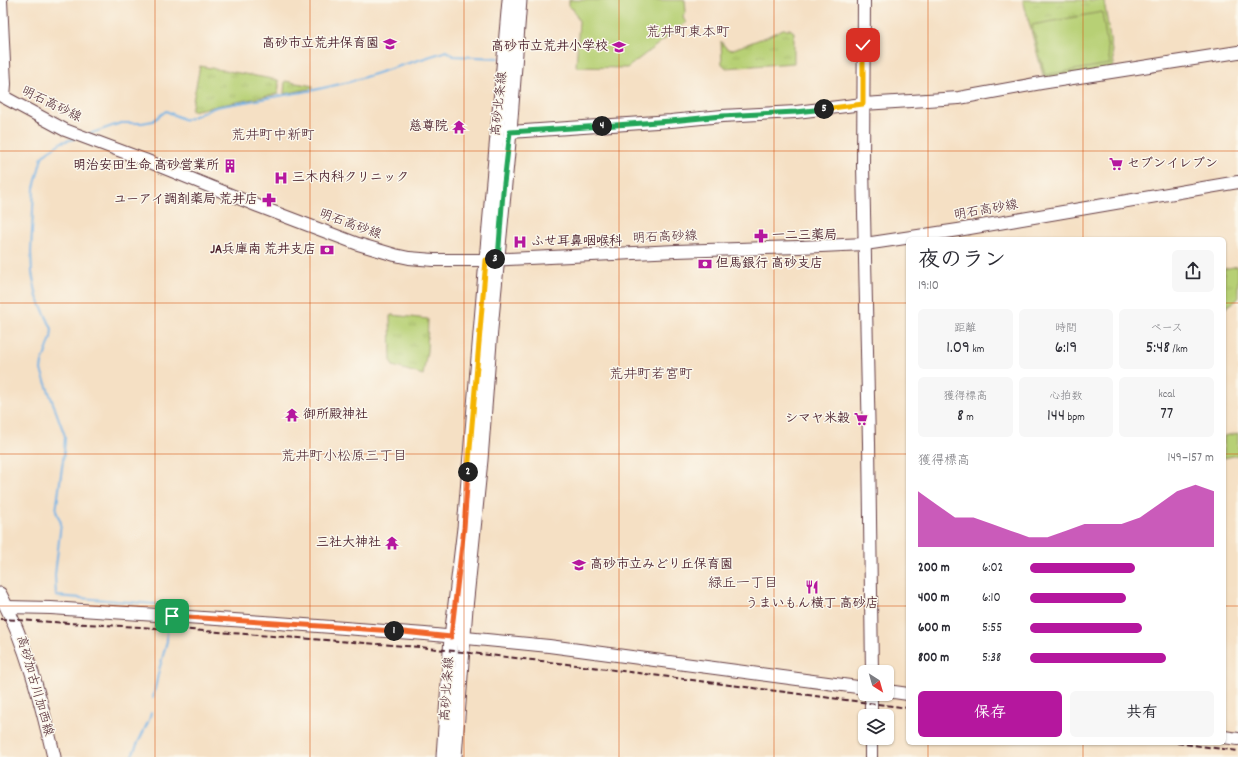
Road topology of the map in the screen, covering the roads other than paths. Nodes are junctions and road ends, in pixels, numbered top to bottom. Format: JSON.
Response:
{"nodes":[{"id":1,"x":1,"y":0,"type":"edge"},
{"id":2,"x":509,"y":0,"type":"edge"},
{"id":3,"x":520,"y":0,"type":"edge"},
{"id":4,"x":864,"y":0,"type":"edge"},
{"id":5,"x":1238,"y":52,"type":"edge"},
{"id":6,"x":2,"y":96,"type":"edge"},
{"id":7,"x":863,"y":104,"type":"junction"},
{"id":8,"x":510,"y":132,"type":"junction"},
{"id":9,"x":1238,"y":182,"type":"edge"},
{"id":10,"x":912,"y":237,"type":"edge"},
{"id":11,"x":906,"y":238,"type":"edge"},
{"id":12,"x":865,"y":244,"type":"junction"},
{"id":13,"x":492,"y":260,"type":"junction"},
{"id":14,"x":0,"y":594,"type":"edge"},
{"id":15,"x":7,"y":607,"type":"junction"},
{"id":16,"x":458,"y":637,"type":"junction"},
{"id":17,"x":872,"y":665,"type":"edge"},
{"id":18,"x":858,"y":687,"type":"edge"},
{"id":19,"x":894,"y":692,"type":"edge"},
{"id":20,"x":906,"y":694,"type":"edge"},
{"id":21,"x":1226,"y":737,"type":"edge"},
{"id":22,"x":1238,"y":739,"type":"edge"},
{"id":23,"x":871,"y":745,"type":"edge"},
{"id":24,"x":54,"y":757,"type":"edge"},
{"id":25,"x":443,"y":757,"type":"edge"},
{"id":26,"x":455,"y":757,"type":"edge"},
{"id":27,"x":871,"y":757,"type":"edge"}],
"edges":[{"from":1,"to":6,"type":"street"},
{"from":2,"to":13,"type":"main road","name":"高砂北条線"},
{"from":3,"to":8,"type":"main road","name":"高砂北条線"},
{"from":4,"to":7,"type":"street"},
{"from":5,"to":7,"type":"street"},
{"from":6,"to":13,"type":"street","name":"明石高砂線"},
{"from":7,"to":8,"type":"street"},
{"from":7,"to":12,"type":"street"},
{"from":8,"to":13,"type":"main road","name":"高砂北条線"},
{"from":9,"to":10,"type":"street","name":"明石高砂線"},
{"from":11,"to":12,"type":"street","name":"明石高砂線"},
{"from":12,"to":13,"type":"street","name":"明石高砂線"},
{"from":12,"to":17,"type":"street"},
{"from":13,"to":16,"type":"main road","name":"高砂北条線"},
{"from":14,"to":15,"type":"main road","name":"高砂加古川加西線"},
{"from":15,"to":16,"type":"street"},
{"from":15,"to":24,"type":"main road","name":"高砂加古川加西線"},
{"from":16,"to":18,"type":"street"},
{"from":16,"to":25,"type":"main road","name":"高砂北条線"},
{"from":16,"to":26,"type":"main road","name":"高砂北条線"},
{"from":19,"to":20,"type":"street"},
{"from":21,"to":22,"type":"street"},
{"from":23,"to":27,"type":"street"}]}
